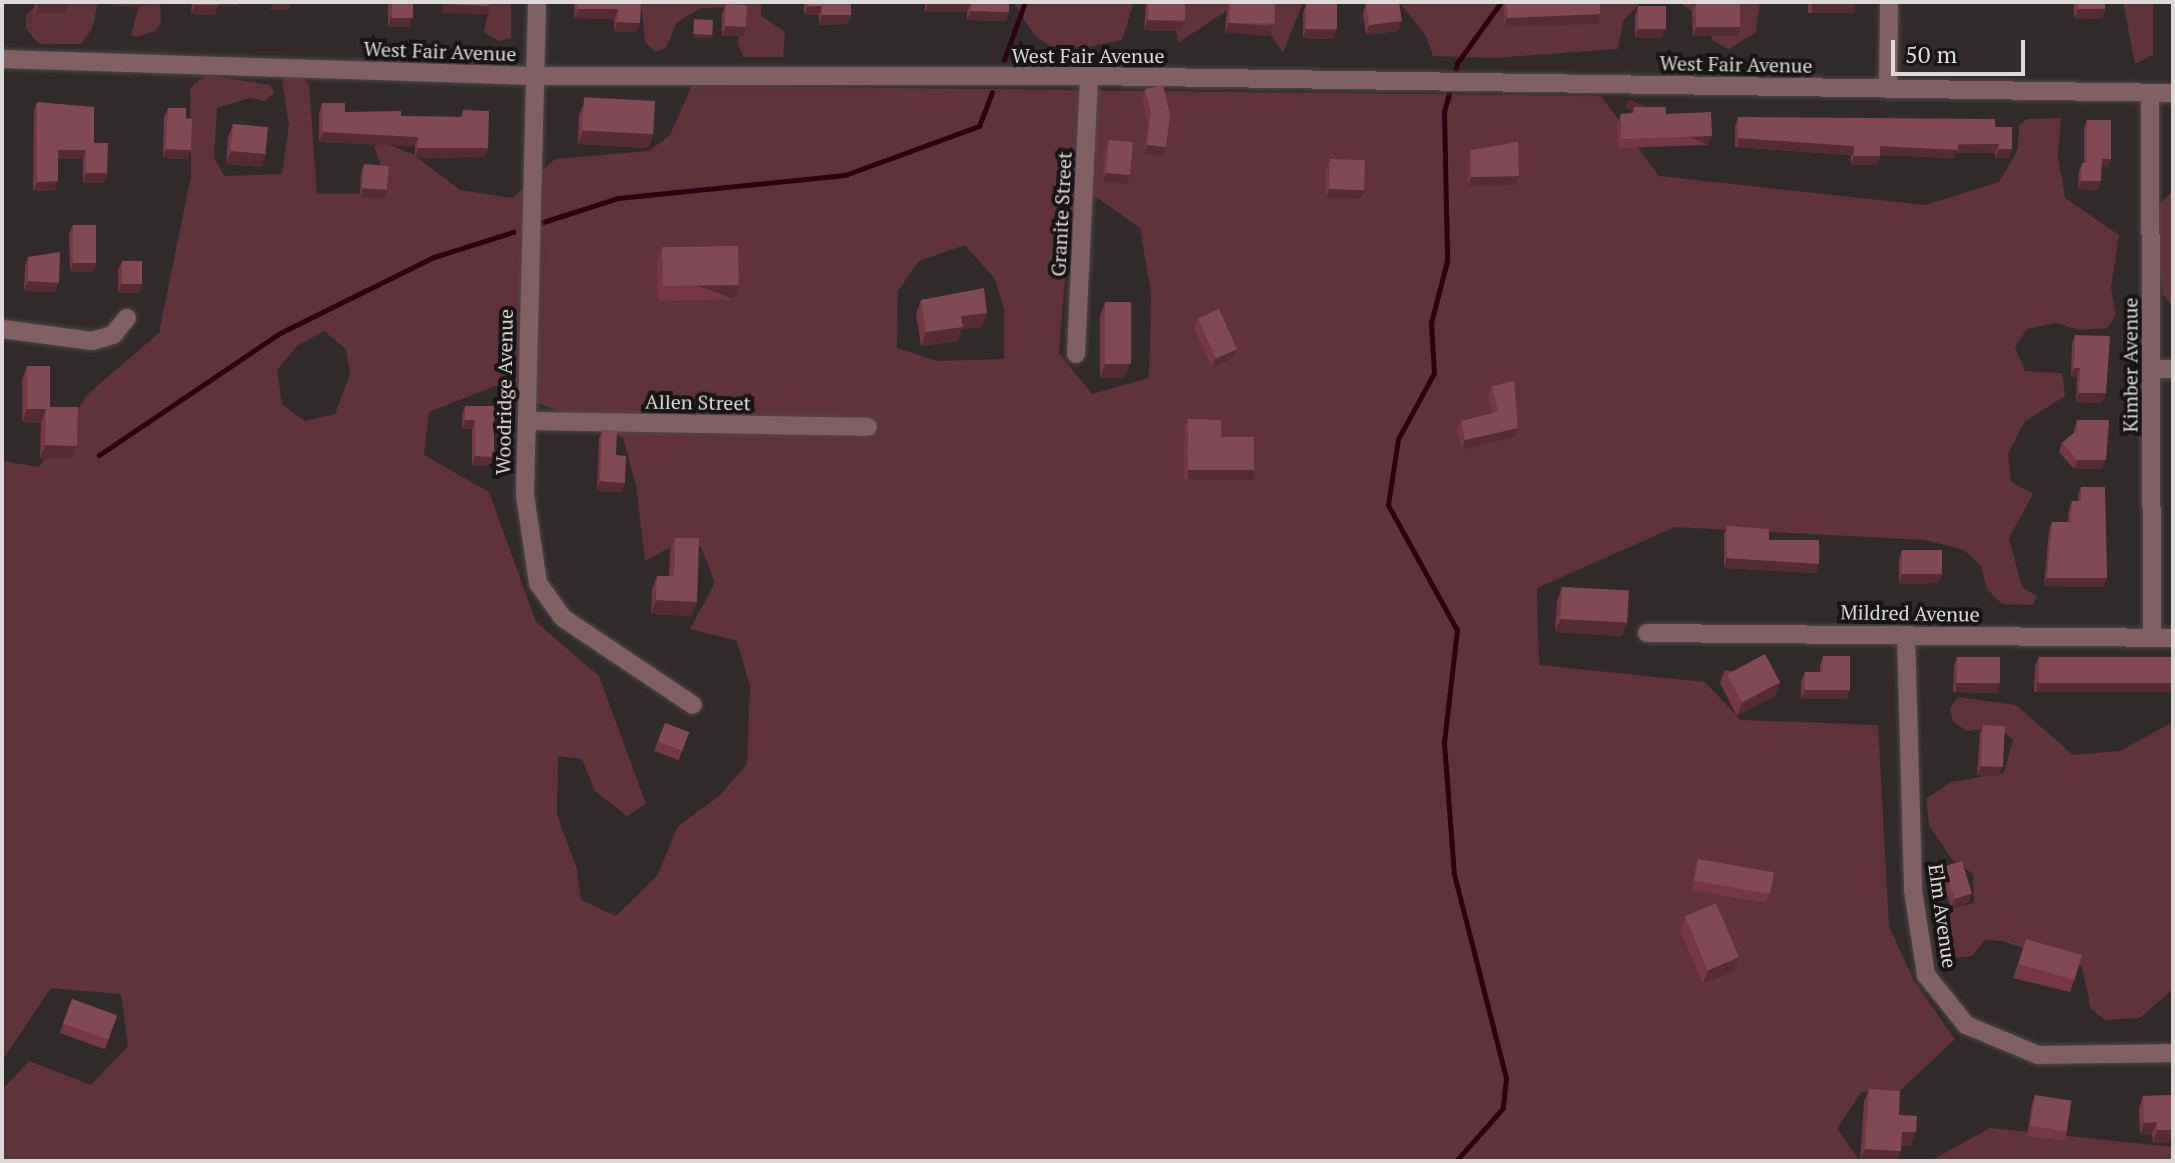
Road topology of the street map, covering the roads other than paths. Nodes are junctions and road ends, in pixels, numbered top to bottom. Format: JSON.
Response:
{"nodes":[{"id":1,"x":537,"y":2,"type":"edge"},
{"id":2,"x":1889,"y":2,"type":"edge"},
{"id":3,"x":2,"y":59,"type":"edge"},
{"id":4,"x":536,"y":76,"type":"junction"},
{"id":5,"x":1089,"y":76,"type":"junction"},
{"id":6,"x":1888,"y":88,"type":"junction"},
{"id":7,"x":2150,"y":93,"type":"junction"},
{"id":8,"x":2173,"y":93,"type":"edge"},
{"id":9,"x":127,"y":318,"type":"dead end"},
{"id":10,"x":2,"y":329,"type":"edge"},
{"id":11,"x":1076,"y":354,"type":"dead end"},
{"id":12,"x":2152,"y":369,"type":"junction"},
{"id":13,"x":2173,"y":369,"type":"edge"},
{"id":14,"x":527,"y":421,"type":"junction"},
{"id":15,"x":868,"y":427,"type":"dead end"},
{"id":16,"x":1647,"y":633,"type":"dead end"},
{"id":17,"x":1906,"y":635,"type":"junction"},
{"id":18,"x":2152,"y":638,"type":"junction"},
{"id":19,"x":2173,"y":638,"type":"edge"},
{"id":20,"x":693,"y":705,"type":"dead end"},
{"id":21,"x":2173,"y":1053,"type":"edge"}],
"edges":[{"from":1,"to":4,"type":"street","name":"Woodridge Avenue"},
{"from":2,"to":6,"type":"street"},
{"from":3,"to":4,"type":"street","name":"West Fair Avenue"},
{"from":4,"to":5,"type":"street","name":"West Fair Avenue"},
{"from":4,"to":14,"type":"street","name":"Woodridge Avenue"},
{"from":5,"to":6,"type":"street","name":"West Fair Avenue"},
{"from":5,"to":11,"type":"street","name":"Granite Street"},
{"from":6,"to":7,"type":"street","name":"West Fair Avenue"},
{"from":7,"to":8,"type":"street","name":"West Fair Avenue"},
{"from":7,"to":12,"type":"street","name":"Kimber Avenue"},
{"from":9,"to":10,"type":"street"},
{"from":12,"to":13,"type":"street"},
{"from":12,"to":18,"type":"street","name":"Kimber Avenue"},
{"from":14,"to":15,"type":"street","name":"Allen Street"},
{"from":14,"to":20,"type":"street","name":"Woodridge Avenue"},
{"from":16,"to":17,"type":"street","name":"Mildred Avenue"},
{"from":17,"to":18,"type":"street","name":"Mildred Avenue"},
{"from":17,"to":21,"type":"street","name":"Elm Avenue"},
{"from":18,"to":19,"type":"street","name":"Mildred Avenue"}]}
